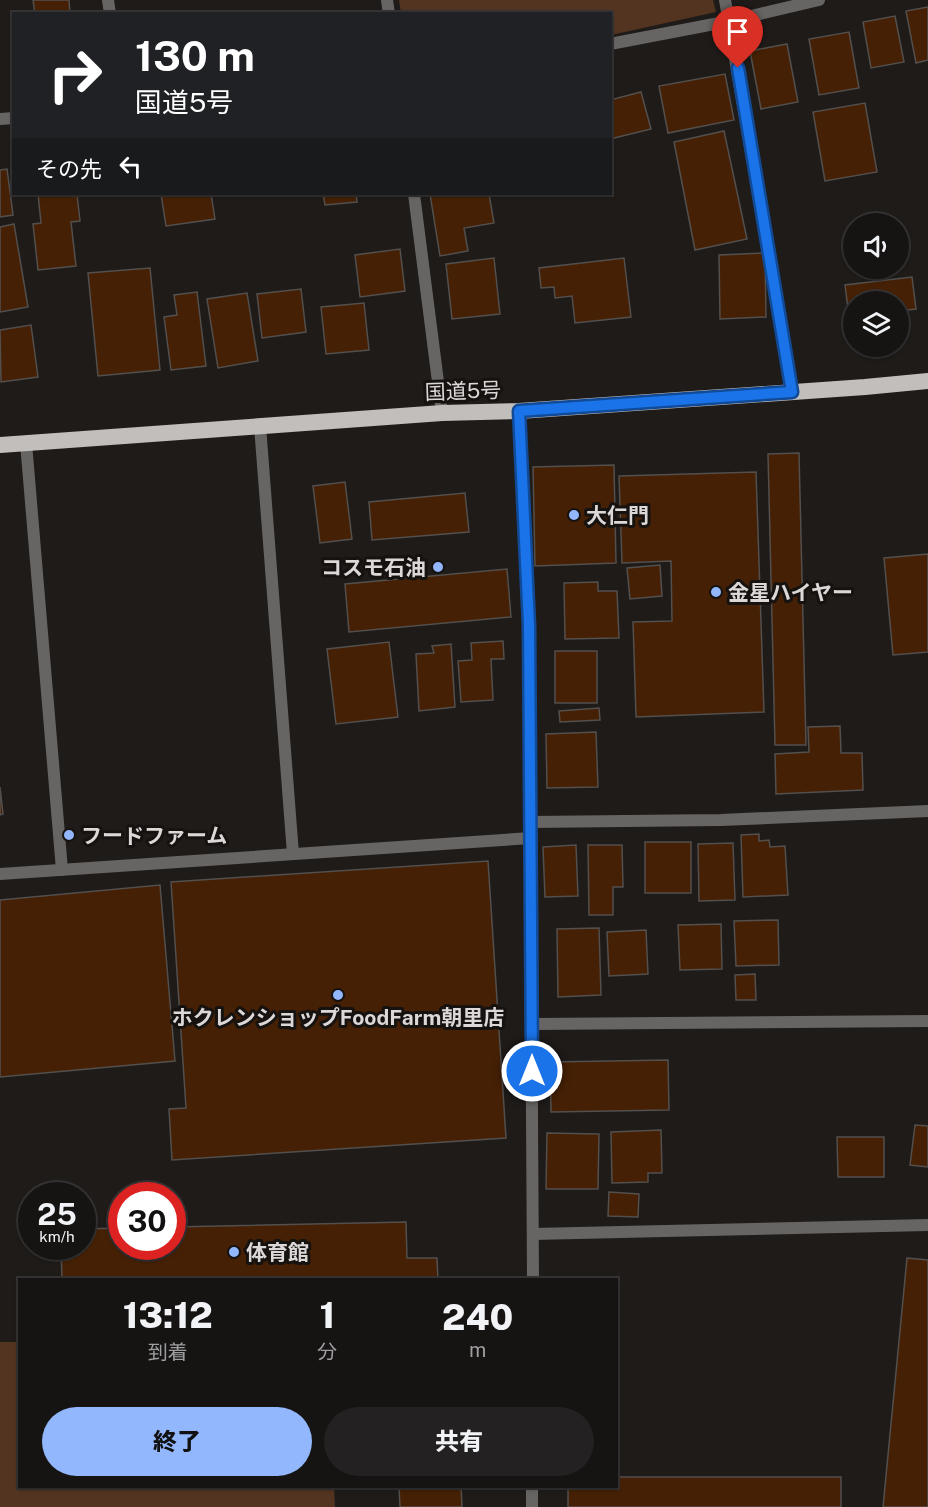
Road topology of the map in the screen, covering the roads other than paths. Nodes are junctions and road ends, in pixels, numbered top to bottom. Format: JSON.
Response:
{"nodes":[{"id":1,"x":725,"y":0,"type":"edge"},
{"id":2,"x":819,"y":0,"type":"edge"},
{"id":3,"x":730,"y":21,"type":"junction"},
{"id":4,"x":612,"y":44,"type":"edge"},
{"id":5,"x":414,"y":195,"type":"edge"},
{"id":6,"x":928,"y":381,"type":"edge"},
{"id":7,"x":792,"y":392,"type":"junction"},
{"id":8,"x":519,"y":411,"type":"junction"},
{"id":9,"x":442,"y":413,"type":"junction"},
{"id":10,"x":260,"y":426,"type":"junction"},
{"id":11,"x":26,"y":443,"type":"junction"},
{"id":12,"x":0,"y":445,"type":"edge"},
{"id":13,"x":928,"y":811,"type":"edge"},
{"id":14,"x":530,"y":822,"type":"junction"},
{"id":15,"x":531,"y":838,"type":"junction"},
{"id":16,"x":293,"y":854,"type":"junction"},
{"id":17,"x":62,"y":870,"type":"junction"},
{"id":18,"x":0,"y":874,"type":"edge"},
{"id":19,"x":928,"y":1021,"type":"edge"},
{"id":20,"x":532,"y":1024,"type":"junction"},
{"id":21,"x":928,"y":1225,"type":"edge"},
{"id":22,"x":533,"y":1234,"type":"junction"},
{"id":23,"x":533,"y":1278,"type":"edge"},
{"id":24,"x":532,"y":1488,"type":"edge"},
{"id":25,"x":532,"y":1507,"type":"edge"}],
"edges":[{"from":1,"to":3,"type":"street"},
{"from":2,"to":3,"type":"street"},
{"from":3,"to":4,"type":"street"},
{"from":3,"to":7,"type":"street"},
{"from":5,"to":9,"type":"street"},
{"from":6,"to":7,"type":"highway","name":"国道5号"},
{"from":7,"to":8,"type":"highway","name":"国道5号"},
{"from":8,"to":9,"type":"highway","name":"国道5号"},
{"from":8,"to":14,"type":"street"},
{"from":9,"to":10,"type":"highway","name":"国道5号"},
{"from":10,"to":11,"type":"highway","name":"国道5号"},
{"from":10,"to":16,"type":"street"},
{"from":11,"to":12,"type":"highway","name":"国道5号"},
{"from":11,"to":17,"type":"street"},
{"from":13,"to":14,"type":"street"},
{"from":14,"to":15,"type":"street"},
{"from":15,"to":16,"type":"street"},
{"from":15,"to":20,"type":"street"},
{"from":16,"to":17,"type":"street"},
{"from":17,"to":18,"type":"street"},
{"from":19,"to":20,"type":"street"},
{"from":20,"to":22,"type":"street"},
{"from":21,"to":22,"type":"street"},
{"from":22,"to":23,"type":"street"},
{"from":24,"to":25,"type":"street"}]}
